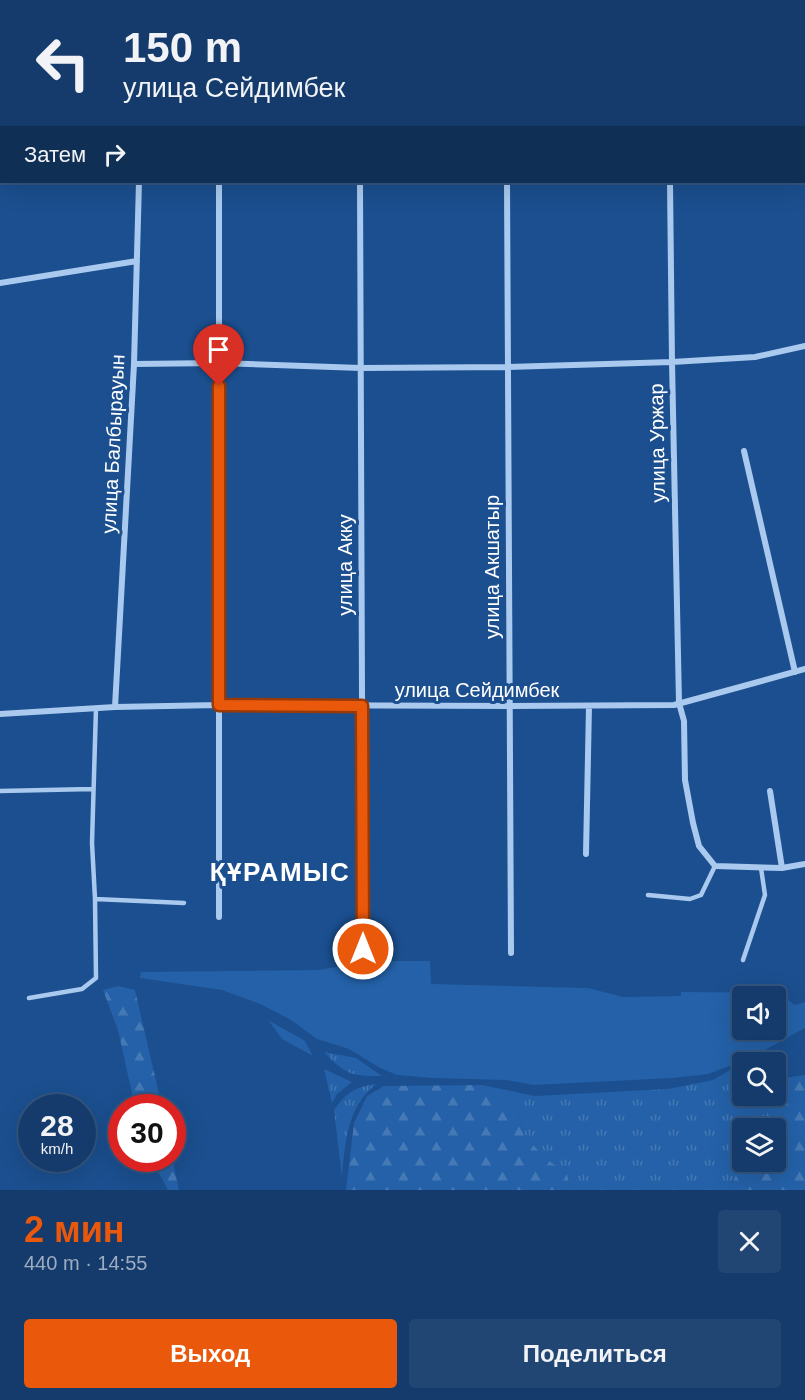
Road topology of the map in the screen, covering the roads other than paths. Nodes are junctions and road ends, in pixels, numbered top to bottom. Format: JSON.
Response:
{"nodes":[{"id":1,"x":139,"y":183,"type":"edge"},
{"id":2,"x":219,"y":183,"type":"edge"},
{"id":3,"x":360,"y":183,"type":"edge"},
{"id":4,"x":507,"y":183,"type":"edge"},
{"id":5,"x":670,"y":183,"type":"edge"},
{"id":6,"x":137,"y":261,"type":"junction"},
{"id":7,"x":0,"y":283,"type":"edge"},
{"id":8,"x":805,"y":346,"type":"edge"},
{"id":9,"x":672,"y":362,"type":"junction"},
{"id":10,"x":219,"y":363,"type":"junction"},
{"id":11,"x":134,"y":364,"type":"junction"},
{"id":12,"x":361,"y":368,"type":"junction"},
{"id":13,"x":508,"y":368,"type":"junction"},
{"id":14,"x":744,"y":451,"type":"dead end"},
{"id":15,"x":805,"y":669,"type":"edge"},
{"id":16,"x":795,"y":672,"type":"junction"},
{"id":17,"x":679,"y":703,"type":"junction"},
{"id":18,"x":219,"y":705,"type":"junction"},
{"id":19,"x":362,"y":706,"type":"junction"},
{"id":20,"x":510,"y":706,"type":"junction"},
{"id":21,"x":589,"y":706,"type":"junction"},
{"id":22,"x":115,"y":707,"type":"junction"},
{"id":23,"x":96,"y":708,"type":"junction"},
{"id":24,"x":0,"y":714,"type":"edge"},
{"id":25,"x":93,"y":789,"type":"junction"},
{"id":26,"x":770,"y":790,"type":"dead end"},
{"id":27,"x":0,"y":791,"type":"edge"},
{"id":28,"x":586,"y":854,"type":"dead end"},
{"id":29,"x":805,"y":864,"type":"edge"},
{"id":30,"x":716,"y":866,"type":"junction"},
{"id":31,"x":761,"y":868,"type":"junction"},
{"id":32,"x":782,"y":868,"type":"junction"},
{"id":33,"x":648,"y":895,"type":"dead end"},
{"id":34,"x":95,"y":899,"type":"junction"},
{"id":35,"x":184,"y":903,"type":"dead end"},
{"id":36,"x":219,"y":917,"type":"dead end"},
{"id":37,"x":363,"y":949,"type":"dead end"},
{"id":38,"x":511,"y":953,"type":"dead end"},
{"id":39,"x":743,"y":960,"type":"dead end"},
{"id":40,"x":28,"y":998,"type":"dead end"}],
"edges":[{"from":1,"to":6,"type":"street","name":"улица Балбырауын"},
{"from":2,"to":10,"type":"street"},
{"from":3,"to":12,"type":"street","name":"улица Акку"},
{"from":4,"to":13,"type":"street","name":"улица Акшатыр"},
{"from":5,"to":9,"type":"street","name":"улица Уржар"},
{"from":6,"to":7,"type":"street"},
{"from":6,"to":11,"type":"street","name":"улица Балбырауын"},
{"from":8,"to":9,"type":"street"},
{"from":9,"to":13,"type":"street"},
{"from":9,"to":17,"type":"street","name":"улица Уржар"},
{"from":10,"to":11,"type":"street"},
{"from":10,"to":12,"type":"street"},
{"from":10,"to":18,"type":"street"},
{"from":11,"to":22,"type":"street","name":"улица Балбырауын"},
{"from":12,"to":13,"type":"street"},
{"from":12,"to":19,"type":"street","name":"улица Акку"},
{"from":13,"to":20,"type":"street","name":"улица Акшатыр"},
{"from":14,"to":16,"type":"street"},
{"from":15,"to":16,"type":"street","name":"улица Сейдимбек"},
{"from":16,"to":17,"type":"street","name":"улица Сейдимбек"},
{"from":17,"to":21,"type":"street","name":"улица Сейдимбек"},
{"from":17,"to":30,"type":"street","name":"улица Уржар"},
{"from":18,"to":19,"type":"street","name":"улица Сейдимбек"},
{"from":18,"to":22,"type":"street","name":"улица Сейдимбек"},
{"from":18,"to":36,"type":"street"},
{"from":19,"to":20,"type":"street","name":"улица Сейдимбек"},
{"from":19,"to":37,"type":"street","name":"улица Акку"},
{"from":20,"to":21,"type":"street","name":"улица Сейдимбек"},
{"from":20,"to":38,"type":"street","name":"улица Акшатыр"},
{"from":21,"to":28,"type":"street"},
{"from":22,"to":23,"type":"street","name":"улица Сейдимбек"},
{"from":23,"to":24,"type":"street","name":"улица Сейдимбек"},
{"from":23,"to":25,"type":"lane"},
{"from":25,"to":27,"type":"lane"},
{"from":25,"to":34,"type":"lane"},
{"from":26,"to":32,"type":"street"},
{"from":29,"to":32,"type":"street"},
{"from":30,"to":31,"type":"street"},
{"from":30,"to":33,"type":"lane"},
{"from":31,"to":32,"type":"street"},
{"from":31,"to":39,"type":"lane"},
{"from":34,"to":35,"type":"lane"},
{"from":34,"to":40,"type":"lane"}]}
